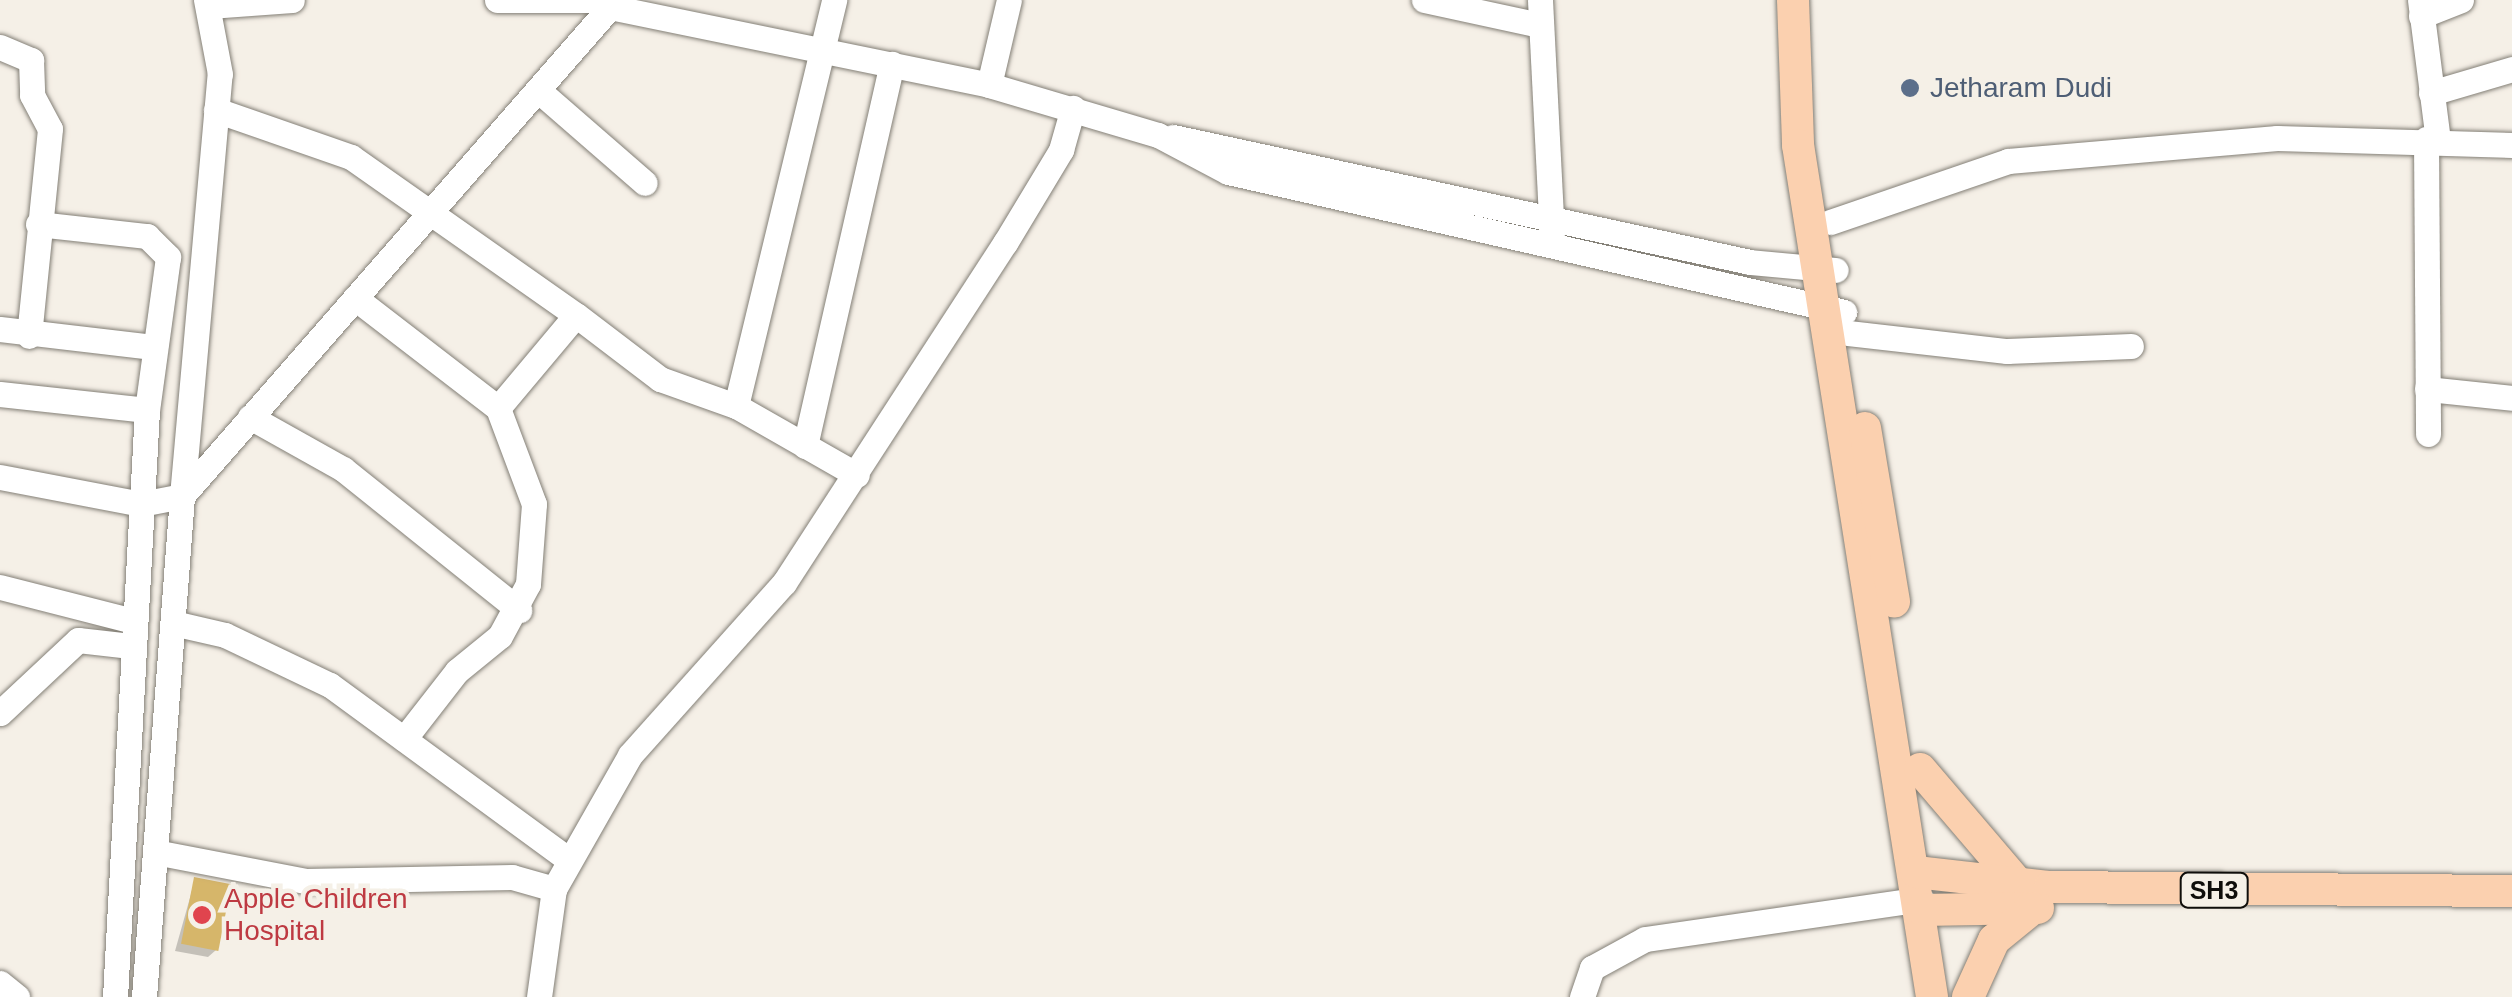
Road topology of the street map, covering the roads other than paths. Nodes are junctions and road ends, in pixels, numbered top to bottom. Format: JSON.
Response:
{"nodes":[{"id":1,"x":292,"y":0,"type":"edge"},
{"id":2,"x":498,"y":0,"type":"edge"},
{"id":3,"x":834,"y":0,"type":"edge"},
{"id":4,"x":1008,"y":0,"type":"edge"},
{"id":5,"x":1424,"y":0,"type":"edge"},
{"id":6,"x":1793,"y":0,"type":"edge"},
{"id":7,"x":1812,"y":0,"type":"edge"},
{"id":8,"x":2461,"y":0,"type":"edge"},
{"id":9,"x":208,"y":3,"type":"edge"},
{"id":10,"x":613,"y":4,"type":"edge"},
{"id":11,"x":2421,"y":8,"type":"edge"},
{"id":12,"x":1540,"y":12,"type":"edge"},
{"id":13,"x":0,"y":46,"type":"edge"},
{"id":14,"x":823,"y":49,"type":"junction"},
{"id":15,"x":892,"y":64,"type":"junction"},
{"id":16,"x":2512,"y":69,"type":"edge"},
{"id":17,"x":988,"y":86,"type":"junction"},
{"id":18,"x":539,"y":91,"type":"junction"},
{"id":19,"x":2431,"y":93,"type":"junction"},
{"id":20,"x":1073,"y":108,"type":"junction"},
{"id":21,"x":216,"y":110,"type":"junction"},
{"id":22,"x":2432,"y":140,"type":"junction"},
{"id":23,"x":2512,"y":145,"type":"edge"},
{"id":24,"x":646,"y":183,"type":"dead end"},
{"id":25,"x":428,"y":212,"type":"junction"},
{"id":26,"x":1830,"y":222,"type":"junction"},
{"id":27,"x":38,"y":224,"type":"junction"},
{"id":28,"x":1551,"y":233,"type":"junction"},
{"id":29,"x":1826,"y":269,"type":"junction"},
{"id":30,"x":355,"y":298,"type":"junction"},
{"id":31,"x":576,"y":316,"type":"junction"},
{"id":32,"x":1838,"y":317,"type":"junction"},
{"id":33,"x":0,"y":330,"type":"edge"},
{"id":34,"x":29,"y":336,"type":"junction"},
{"id":35,"x":153,"y":346,"type":"junction"},
{"id":36,"x":2132,"y":346,"type":"dead end"},
{"id":37,"x":2428,"y":389,"type":"junction"},
{"id":38,"x":0,"y":394,"type":"edge"},
{"id":39,"x":2512,"y":398,"type":"edge"},
{"id":40,"x":736,"y":406,"type":"junction"},
{"id":41,"x":498,"y":408,"type":"junction"},
{"id":42,"x":147,"y":410,"type":"junction"},
{"id":43,"x":250,"y":416,"type":"junction"},
{"id":44,"x":2428,"y":434,"type":"dead end"},
{"id":45,"x":805,"y":446,"type":"junction"},
{"id":46,"x":857,"y":475,"type":"junction"},
{"id":47,"x":0,"y":477,"type":"edge"},
{"id":48,"x":182,"y":496,"type":"junction"},
{"id":49,"x":141,"y":504,"type":"junction"},
{"id":50,"x":0,"y":587,"type":"edge"},
{"id":51,"x":520,"y":610,"type":"junction"},
{"id":52,"x":174,"y":622,"type":"junction"},
{"id":53,"x":132,"y":633,"type":"junction"},
{"id":54,"x":0,"y":713,"type":"edge"},
{"id":55,"x":404,"y":740,"type":"junction"},
{"id":56,"x":1920,"y":769,"type":"junction"},
{"id":57,"x":156,"y":852,"type":"junction"},
{"id":58,"x":569,"y":860,"type":"junction"},
{"id":59,"x":554,"y":888,"type":"junction"},
{"id":60,"x":2512,"y":890,"type":"edge"},
{"id":61,"x":1927,"y":893,"type":"junction"},
{"id":62,"x":2027,"y":897,"type":"junction"},
{"id":63,"x":2512,"y":912,"type":"edge"},
{"id":64,"x":0,"y":984,"type":"edge"},
{"id":65,"x":17,"y":997,"type":"edge"},
{"id":66,"x":116,"y":997,"type":"edge"},
{"id":67,"x":144,"y":997,"type":"edge"},
{"id":68,"x":539,"y":997,"type":"edge"},
{"id":69,"x":1582,"y":997,"type":"edge"},
{"id":70,"x":1932,"y":997,"type":"edge"},
{"id":71,"x":1950,"y":997,"type":"edge"},
{"id":72,"x":1968,"y":997,"type":"edge"}],
"edges":[{"from":1,"to":9,"type":"street"},
{"from":2,"to":10,"type":"street"},
{"from":3,"to":14,"type":"street"},
{"from":4,"to":17,"type":"street"},
{"from":5,"to":12,"type":"street"},
{"from":6,"to":29,"type":"main road"},
{"from":7,"to":26,"type":"main road"},
{"from":8,"to":11,"type":"street"},
{"from":9,"to":21,"type":"street"},
{"from":10,"to":14,"type":"street"},
{"from":10,"to":18,"type":"street"},
{"from":11,"to":19,"type":"street"},
{"from":12,"to":28,"type":"street"},
{"from":13,"to":27,"type":"street"},
{"from":14,"to":15,"type":"street"},
{"from":14,"to":40,"type":"street"},
{"from":15,"to":17,"type":"street"},
{"from":15,"to":45,"type":"street"},
{"from":16,"to":19,"type":"street"},
{"from":17,"to":20,"type":"street"},
{"from":18,"to":24,"type":"street"},
{"from":18,"to":25,"type":"street"},
{"from":19,"to":22,"type":"street"},
{"from":20,"to":28,"type":"street"},
{"from":20,"to":46,"type":"street"},
{"from":21,"to":25,"type":"street"},
{"from":21,"to":48,"type":"street"},
{"from":22,"to":23,"type":"street"},
{"from":22,"to":26,"type":"street"},
{"from":22,"to":37,"type":"street"},
{"from":25,"to":30,"type":"street"},
{"from":25,"to":31,"type":"street"},
{"from":26,"to":29,"type":"main road"},
{"from":27,"to":34,"type":"street"},
{"from":27,"to":35,"type":"street"},
{"from":28,"to":29,"type":"street"},
{"from":28,"to":32,"type":"street"},
{"from":29,"to":32,"type":"main road"},
{"from":30,"to":41,"type":"street"},
{"from":30,"to":43,"type":"street"},
{"from":31,"to":40,"type":"street"},
{"from":31,"to":41,"type":"street"},
{"from":32,"to":36,"type":"street"},
{"from":32,"to":56,"type":"main road"},
{"from":32,"to":61,"type":"main road"},
{"from":33,"to":34,"type":"street"},
{"from":34,"to":35,"type":"street"},
{"from":35,"to":42,"type":"street"},
{"from":37,"to":39,"type":"street"},
{"from":37,"to":44,"type":"street"},
{"from":38,"to":42,"type":"street"},
{"from":40,"to":45,"type":"street"},
{"from":41,"to":51,"type":"street"},
{"from":42,"to":49,"type":"street"},
{"from":43,"to":48,"type":"street"},
{"from":43,"to":51,"type":"street"},
{"from":45,"to":46,"type":"street"},
{"from":46,"to":58,"type":"street"},
{"from":47,"to":49,"type":"street"},
{"from":48,"to":49,"type":"street"},
{"from":48,"to":52,"type":"street"},
{"from":49,"to":53,"type":"street"},
{"from":50,"to":53,"type":"street"},
{"from":51,"to":55,"type":"street"},
{"from":52,"to":55,"type":"street"},
{"from":52,"to":57,"type":"street"},
{"from":53,"to":54,"type":"street"},
{"from":53,"to":66,"type":"street"},
{"from":55,"to":58,"type":"street"},
{"from":56,"to":61,"type":"main road"},
{"from":56,"to":62,"type":"main road"},
{"from":57,"to":59,"type":"street"},
{"from":57,"to":67,"type":"street"},
{"from":58,"to":59,"type":"street"},
{"from":59,"to":68,"type":"street"},
{"from":60,"to":62,"type":"main road","number":"SH3"},
{"from":61,"to":62,"type":"main road","number":"SH3"},
{"from":61,"to":69,"type":"street"},
{"from":61,"to":70,"type":"main road"},
{"from":61,"to":71,"type":"main road"},
{"from":62,"to":63,"type":"main road","number":"SH3"},
{"from":62,"to":72,"type":"main road"},
{"from":64,"to":65,"type":"street"}]}
